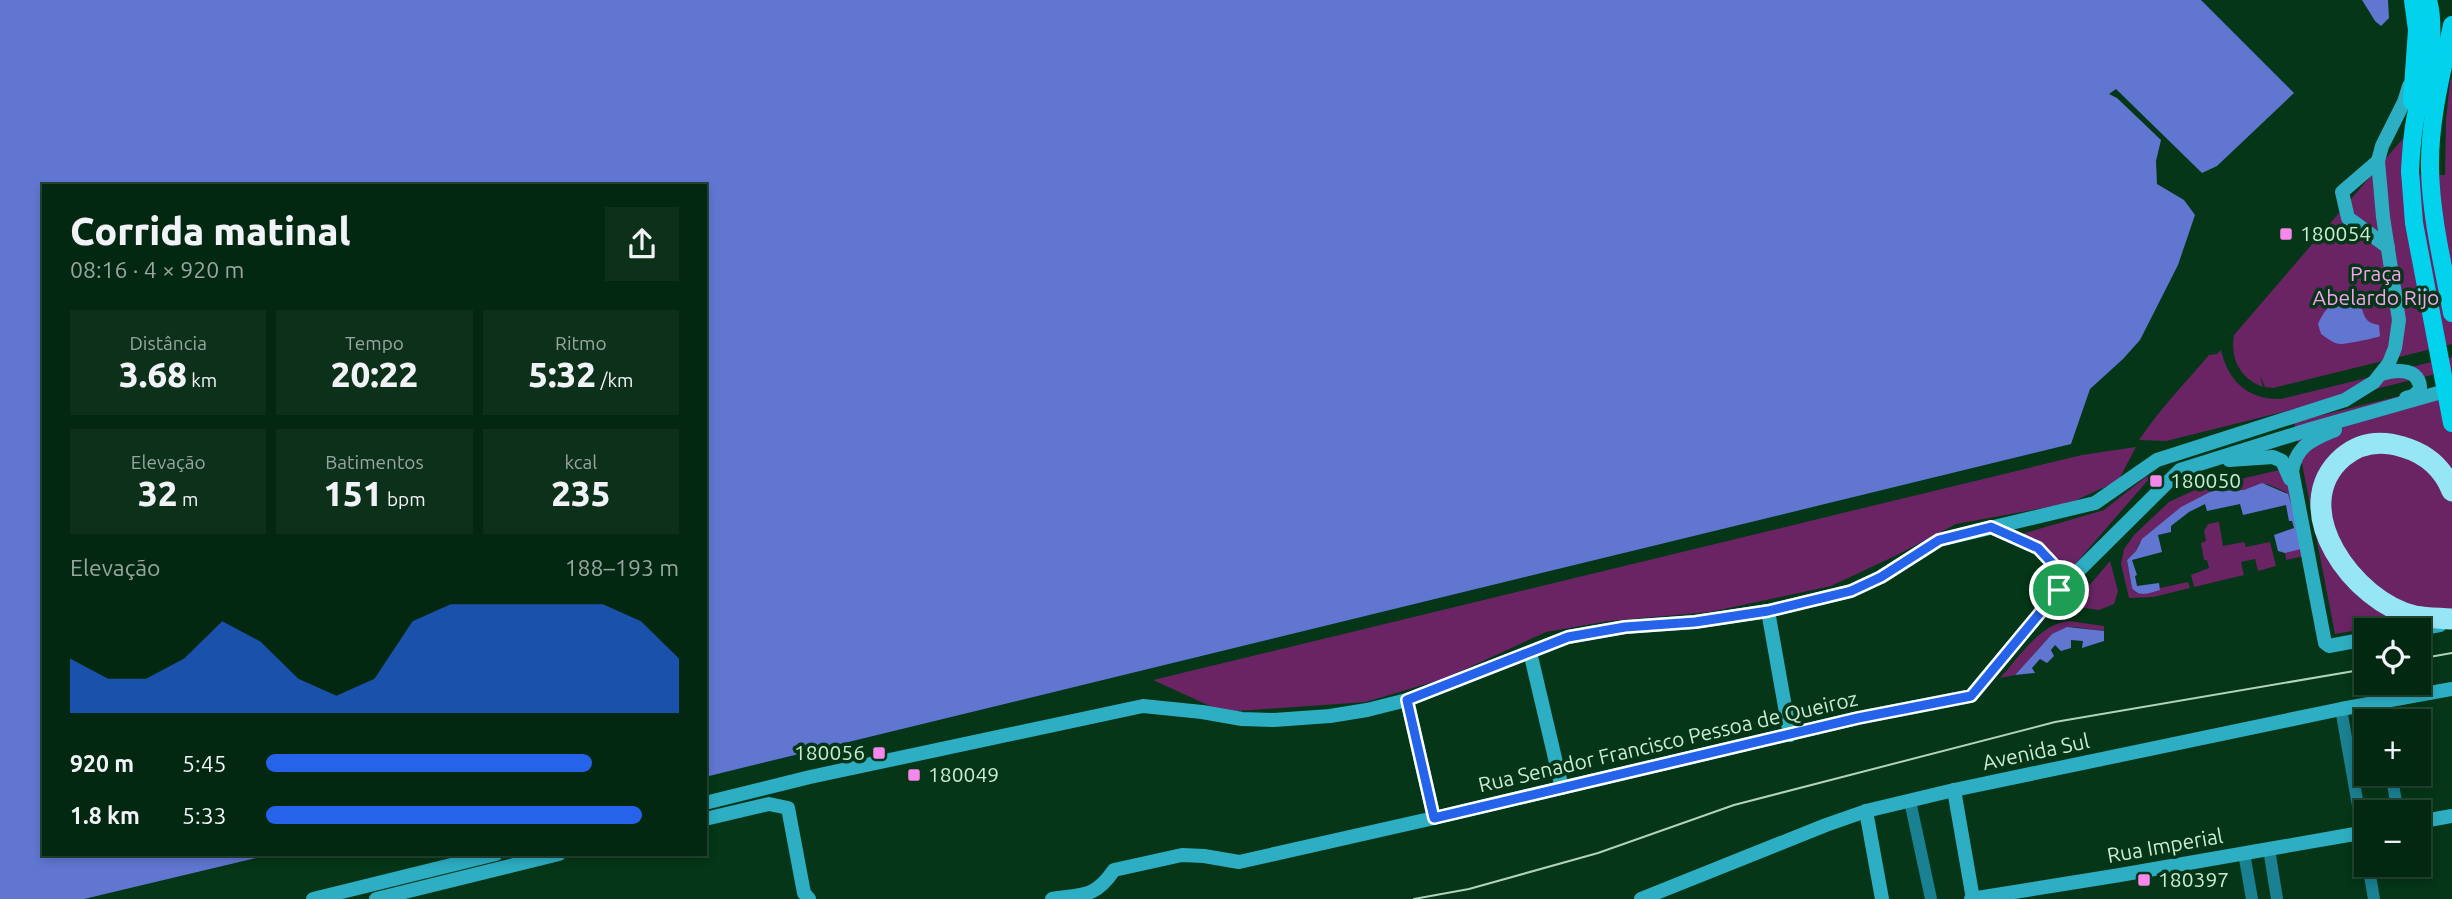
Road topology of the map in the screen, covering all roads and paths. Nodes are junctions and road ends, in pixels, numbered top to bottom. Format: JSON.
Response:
{"nodes":[{"id":1,"x":2413,"y":0,"type":"edge"},
{"id":2,"x":2428,"y":0,"type":"edge"},
{"id":3,"x":2452,"y":25,"type":"edge"},
{"id":4,"x":2412,"y":78,"type":"junction"},
{"id":5,"x":2412,"y":141,"type":"junction"},
{"id":6,"x":2378,"y":161,"type":"junction"},
{"id":7,"x":2388,"y":247,"type":"junction"},
{"id":8,"x":2452,"y":313,"type":"edge"},
{"id":9,"x":2381,"y":374,"type":"junction"},
{"id":10,"x":2452,"y":389,"type":"edge"},
{"id":11,"x":2384,"y":409,"type":"junction"},
{"id":12,"x":2452,"y":423,"type":"edge"},
{"id":13,"x":2217,"y":458,"type":"junction"},
{"id":14,"x":2452,"y":491,"type":"edge"},
{"id":15,"x":2297,"y":500,"type":"junction"},
{"id":16,"x":1991,"y":527,"type":"junction"},
{"id":17,"x":2059,"y":590,"type":"junction"},
{"id":18,"x":1768,"y":611,"type":"junction"},
{"id":19,"x":2452,"y":621,"type":"edge"},
{"id":20,"x":2431,"y":626,"type":"edge"},
{"id":21,"x":2354,"y":641,"type":"edge"},
{"id":22,"x":1530,"y":652,"type":"junction"},
{"id":23,"x":2452,"y":689,"type":"edge"},
{"id":24,"x":1407,"y":700,"type":"junction"},
{"id":25,"x":2379,"y":702,"type":"junction"},
{"id":26,"x":2341,"y":709,"type":"junction"},
{"id":27,"x":2380,"y":709,"type":"edge"},
{"id":28,"x":1790,"y":735,"type":"junction"},
{"id":29,"x":810,"y":777,"type":"junction"},
{"id":30,"x":1562,"y":788,"type":"junction"},
{"id":31,"x":1954,"y":790,"type":"junction"},
{"id":32,"x":2358,"y":800,"type":"edge"},
{"id":33,"x":1910,"y":801,"type":"junction"},
{"id":34,"x":707,"y":803,"type":"edge"},
{"id":35,"x":788,"y":808,"type":"junction"},
{"id":36,"x":1866,"y":811,"type":"junction"},
{"id":37,"x":2452,"y":817,"type":"edge"},
{"id":38,"x":1434,"y":818,"type":"junction"},
{"id":39,"x":707,"y":819,"type":"edge"},
{"id":40,"x":2431,"y":820,"type":"edge"},
{"id":41,"x":2354,"y":834,"type":"edge"},
{"id":42,"x":2269,"y":849,"type":"junction"},
{"id":43,"x":2244,"y":853,"type":"junction"},
{"id":44,"x":492,"y":856,"type":"edge"},
{"id":45,"x":546,"y":856,"type":"edge"},
{"id":46,"x":461,"y":870,"type":"junction"},
{"id":47,"x":2370,"y":877,"type":"edge"},
{"id":48,"x":313,"y":899,"type":"edge"},
{"id":49,"x":376,"y":899,"type":"edge"},
{"id":50,"x":809,"y":899,"type":"edge"},
{"id":51,"x":1052,"y":899,"type":"edge"},
{"id":52,"x":1641,"y":899,"type":"edge"},
{"id":53,"x":1882,"y":899,"type":"edge"},
{"id":54,"x":1931,"y":899,"type":"edge"},
{"id":55,"x":1972,"y":899,"type":"edge"},
{"id":56,"x":2252,"y":899,"type":"edge"},
{"id":57,"x":2277,"y":899,"type":"edge"},
{"id":58,"x":2374,"y":899,"type":"edge"}],
"edges":[{"from":1,"to":4,"type":"main road"},
{"from":2,"to":5,"type":"main road"},
{"from":3,"to":8,"type":"main road"},
{"from":4,"to":5,"type":"main road"},
{"from":4,"to":6,"type":"main road"},
{"from":5,"to":12,"type":"main road","bridge":true},
{"from":6,"to":7,"type":"main road"},
{"from":6,"to":7,"type":"main road"},
{"from":7,"to":9,"type":"main road"},
{"from":9,"to":11,"type":"main road"},
{"from":9,"to":16,"type":"main road"},
{"from":10,"to":11,"type":"main road","name":"Rua Senador Francisco Pessoa de Queiroz"},
{"from":11,"to":13,"type":"main road","name":"Rua Senador Francisco Pessoa de Queiroz"},
{"from":11,"to":15,"type":"main road"},
{"from":13,"to":15,"type":"main road"},
{"from":13,"to":17,"type":"main road","name":"Rua Senador Francisco Pessoa de Queiroz"},
{"from":14,"to":19,"type":"highway"},
{"from":15,"to":21,"type":"main road"},
{"from":16,"to":17,"type":"main road"},
{"from":16,"to":18,"type":"main road"},
{"from":17,"to":28,"type":"main road","name":"Rua Senador Francisco Pessoa de Queiroz"},
{"from":18,"to":22,"type":"main road"},
{"from":18,"to":28,"type":"main road"},
{"from":19,"to":20,"type":"main road"},
{"from":22,"to":24,"type":"main road"},
{"from":22,"to":30,"type":"main road"},
{"from":23,"to":25,"type":"main road","name":"Avenida Sul"},
{"from":24,"to":29,"type":"main road"},
{"from":24,"to":38,"type":"main road"},
{"from":25,"to":26,"type":"main road","name":"Avenida Sul"},
{"from":25,"to":27,"type":"street"},
{"from":26,"to":31,"type":"main road","name":"Avenida Sul"},
{"from":26,"to":32,"type":"street"},
{"from":28,"to":30,"type":"main road","name":"Rua Senador Francisco Pessoa de Queiroz"},
{"from":29,"to":34,"type":"main road"},
{"from":29,"to":35,"type":"main road"},
{"from":30,"to":38,"type":"main road","name":"Rua Senador Francisco Pessoa de Queiroz"},
{"from":31,"to":33,"type":"main road","name":"Avenida Sul"},
{"from":31,"to":55,"type":"main road"},
{"from":33,"to":36,"type":"main road","name":"Avenida Sul"},
{"from":33,"to":54,"type":"street"},
{"from":35,"to":39,"type":"main road"},
{"from":35,"to":50,"type":"main road"},
{"from":36,"to":52,"type":"main road","name":"Avenida Sul"},
{"from":36,"to":53,"type":"main road"},
{"from":37,"to":40,"type":"main road"},
{"from":38,"to":51,"type":"main road","name":"Rua Senador Francisco Pessoa de Queiroz"},
{"from":41,"to":42,"type":"main road","name":"Rua Imperial"},
{"from":42,"to":43,"type":"main road","name":"Rua Imperial"},
{"from":42,"to":57,"type":"street"},
{"from":43,"to":55,"type":"main road","name":"Rua Imperial"},
{"from":43,"to":56,"type":"street"},
{"from":44,"to":46,"type":"main road"},
{"from":45,"to":46,"type":"main road"},
{"from":46,"to":48,"type":"main road"},
{"from":46,"to":49,"type":"main road"},
{"from":47,"to":58,"type":"street"}]}
